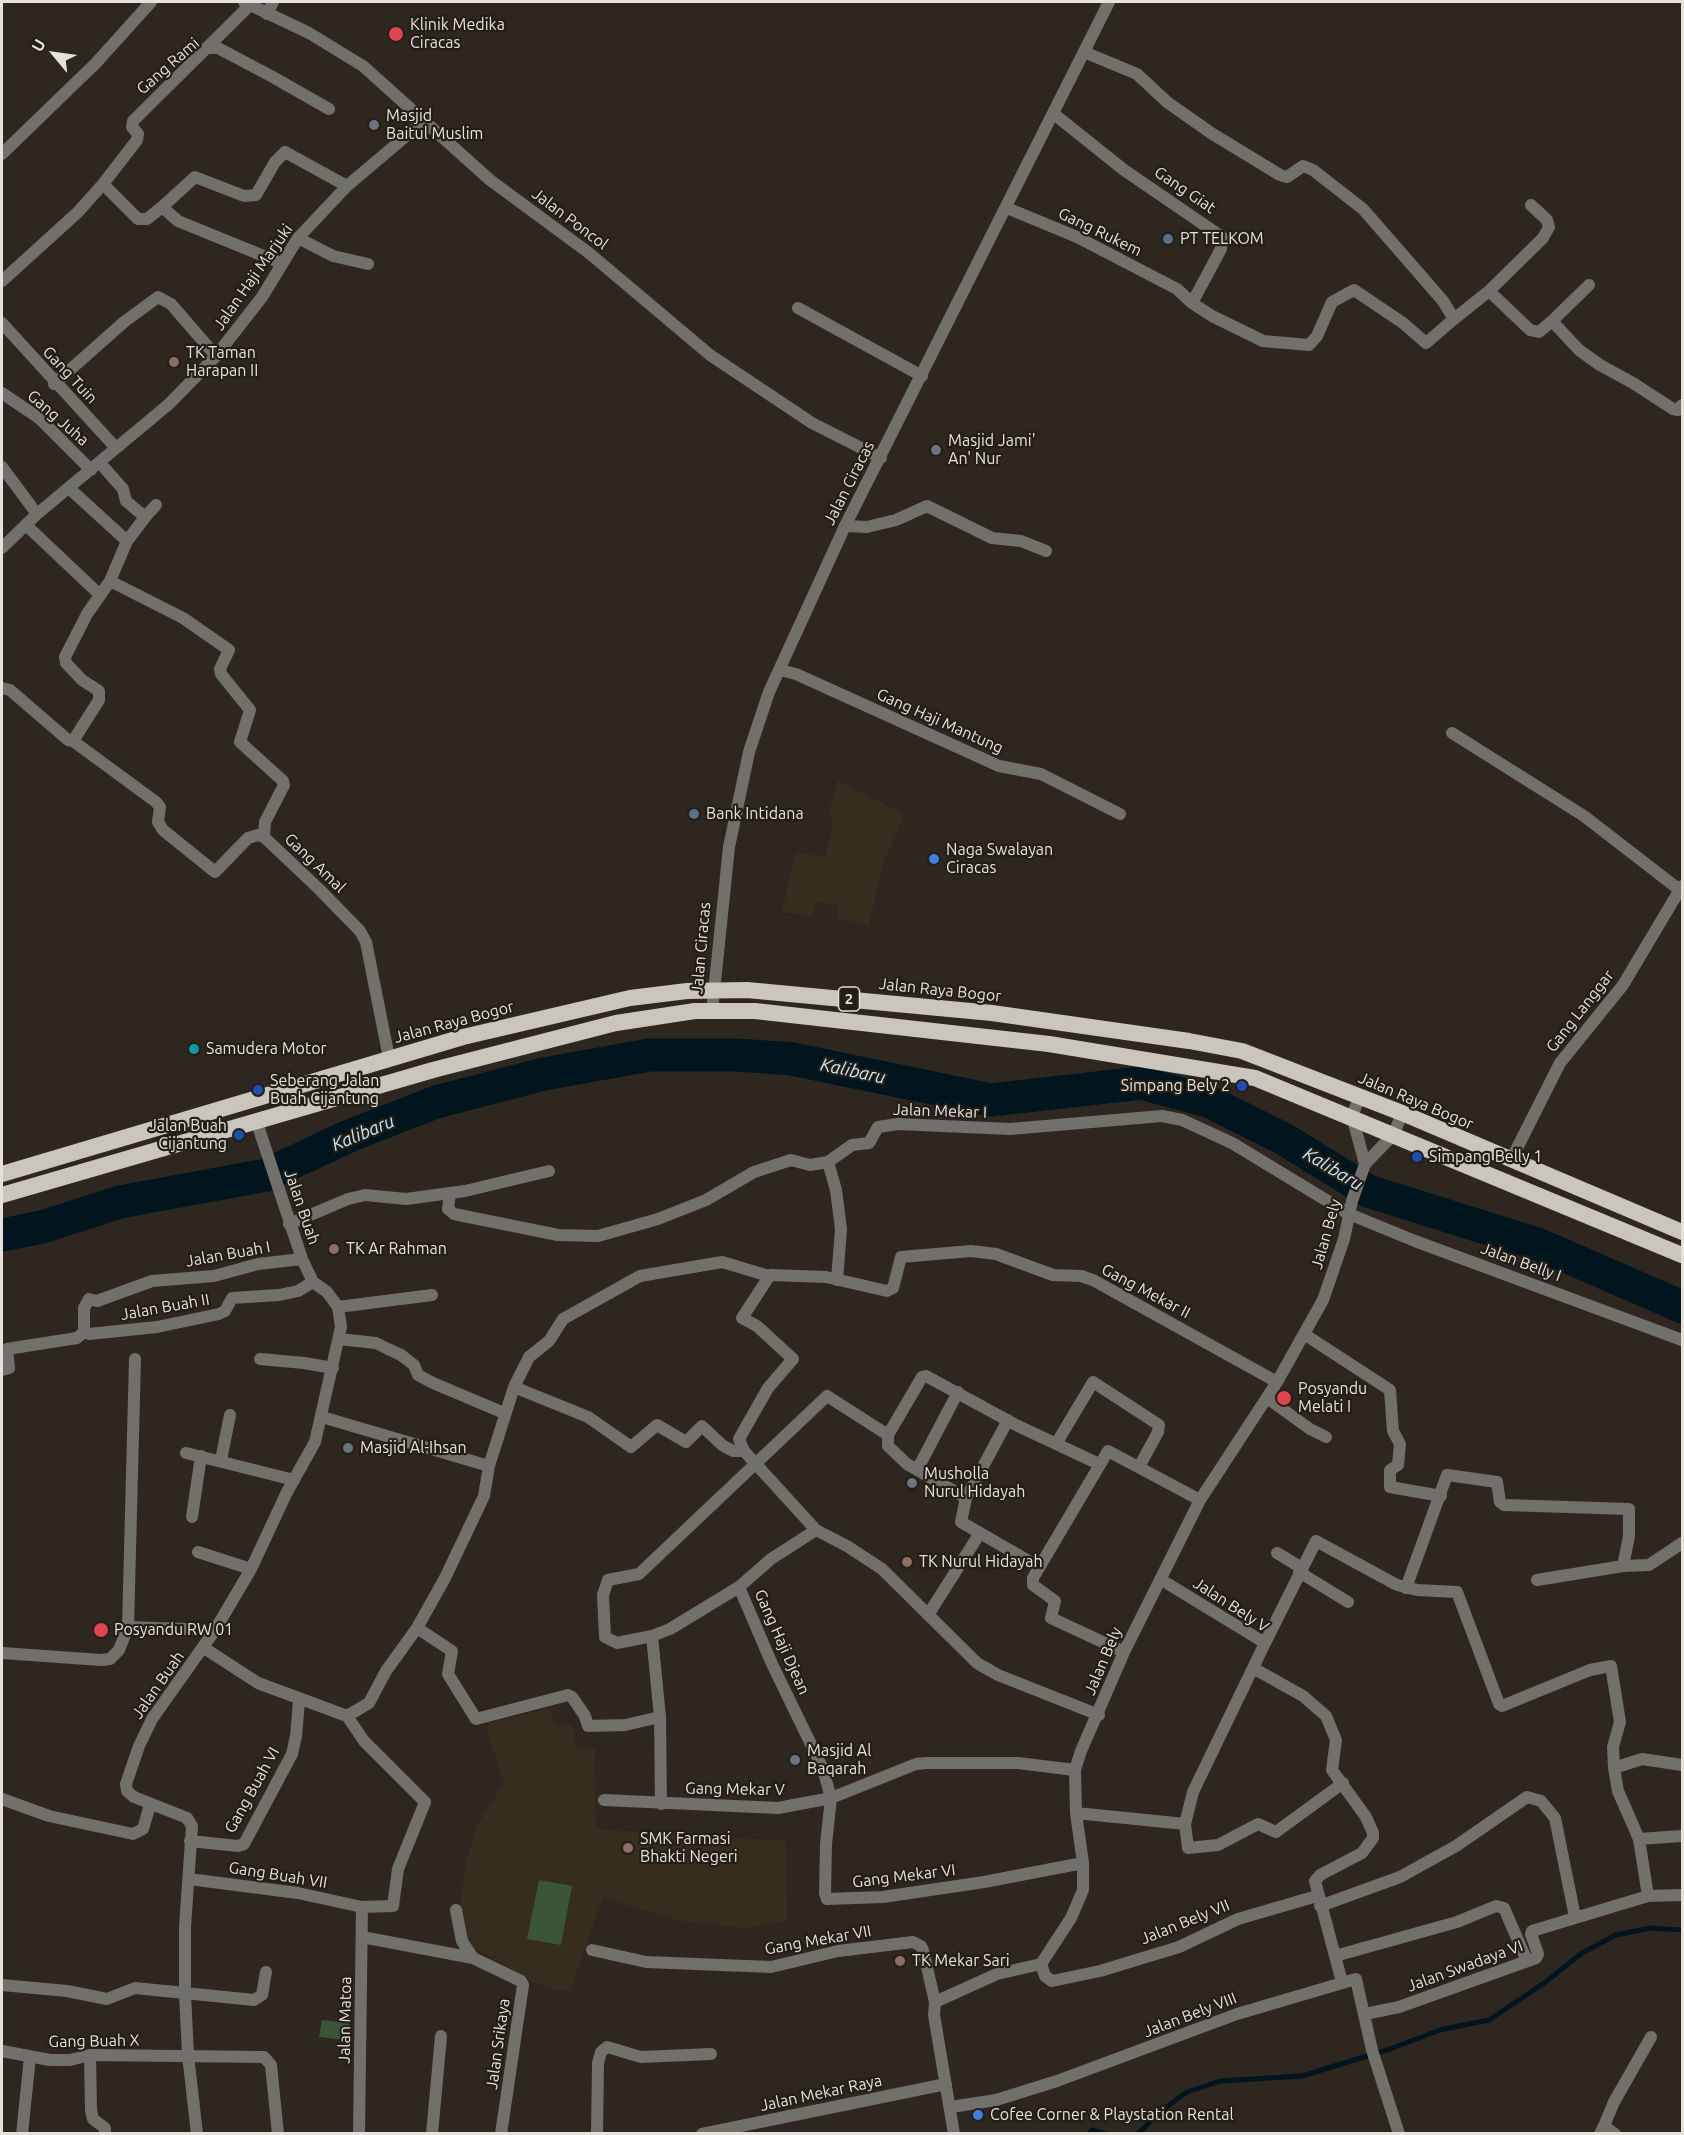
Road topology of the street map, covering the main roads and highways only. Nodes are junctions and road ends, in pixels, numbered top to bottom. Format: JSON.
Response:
{"nodes":[{"id":1,"x":2,"y":1174,"type":"edge"},
{"id":2,"x":2,"y":1195,"type":"edge"},
{"id":3,"x":1683,"y":1232,"type":"edge"},
{"id":4,"x":1683,"y":1255,"type":"edge"}],
"edges":[{"from":1,"to":3,"type":"highway","name":"Jalan Raya Bogor","number":"2"},
{"from":2,"to":4,"type":"highway","number":"2"}]}
